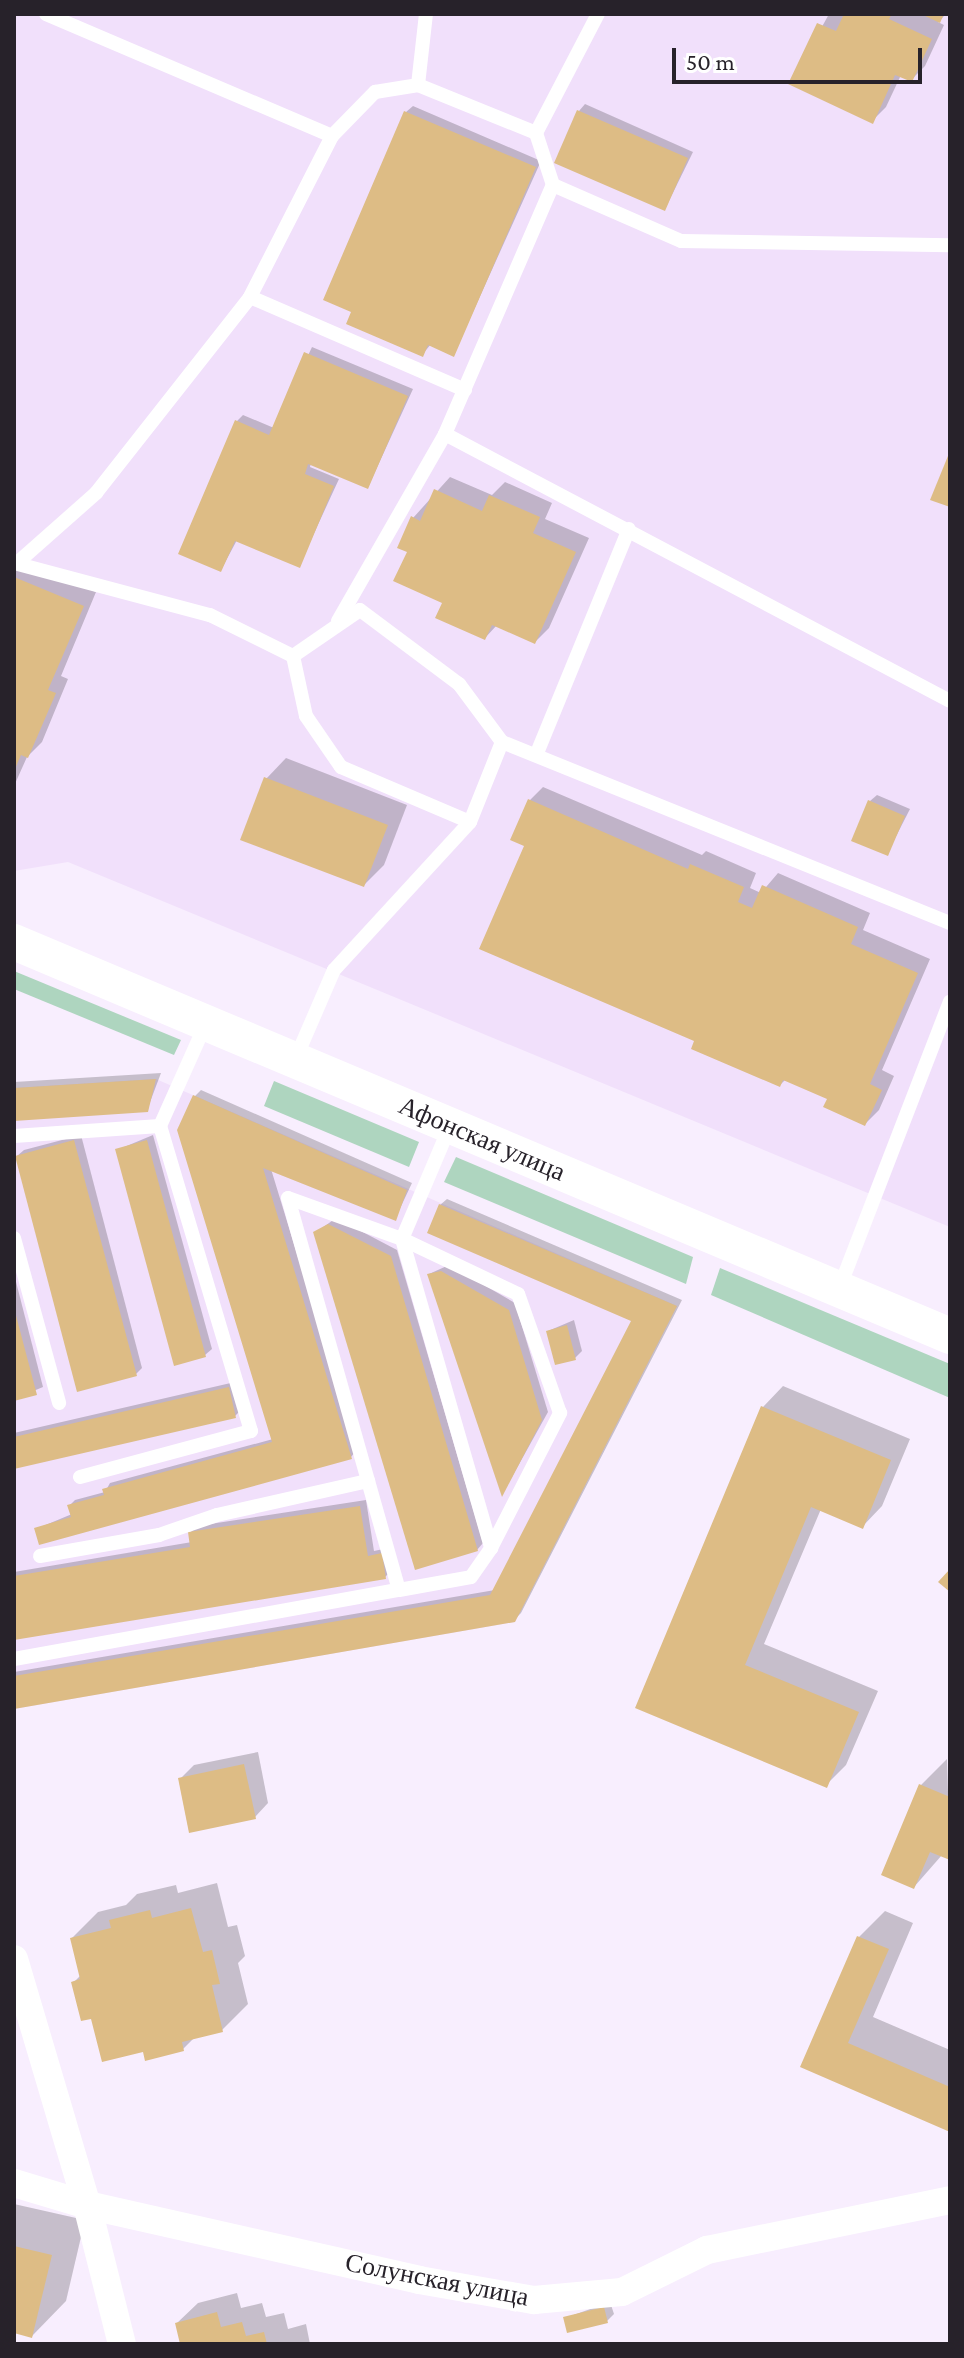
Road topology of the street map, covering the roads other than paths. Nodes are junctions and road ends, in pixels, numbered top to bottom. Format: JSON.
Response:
{"nodes":[{"id":1,"x":46,"y":14,"type":"edge"},
{"id":2,"x":426,"y":14,"type":"edge"},
{"id":3,"x":598,"y":14,"type":"edge"},
{"id":4,"x":418,"y":85,"type":"junction"},
{"id":5,"x":536,"y":133,"type":"junction"},
{"id":6,"x":332,"y":136,"type":"junction"},
{"id":7,"x":553,"y":185,"type":"junction"},
{"id":8,"x":950,"y":245,"type":"edge"},
{"id":9,"x":250,"y":297,"type":"junction"},
{"id":10,"x":465,"y":390,"type":"junction"},
{"id":11,"x":445,"y":434,"type":"junction"},
{"id":12,"x":629,"y":529,"type":"junction"},
{"id":13,"x":16,"y":563,"type":"edge"},
{"id":14,"x":338,"y":621,"type":"junction"},
{"id":15,"x":293,"y":656,"type":"junction"},
{"id":16,"x":950,"y":701,"type":"edge"},
{"id":17,"x":502,"y":742,"type":"junction"},
{"id":18,"x":537,"y":753,"type":"junction"},
{"id":19,"x":470,"y":822,"type":"junction"},
{"id":20,"x":950,"y":923,"type":"edge"},
{"id":21,"x":14,"y":942,"type":"edge"},
{"id":22,"x":950,"y":1002,"type":"edge"},
{"id":23,"x":206,"y":1023,"type":"junction"},
{"id":24,"x":295,"y":1060,"type":"junction"},
{"id":25,"x":160,"y":1126,"type":"junction"},
{"id":26,"x":450,"y":1126,"type":"junction"},
{"id":27,"x":14,"y":1136,"type":"edge"},
{"id":28,"x":14,"y":1238,"type":"edge"},
{"id":29,"x":402,"y":1239,"type":"junction"},
{"id":30,"x":839,"y":1289,"type":"junction"},
{"id":31,"x":950,"y":1336,"type":"edge"},
{"id":32,"x":59,"y":1403,"type":"dead end"},
{"id":33,"x":80,"y":1477,"type":"dead end"},
{"id":34,"x":368,"y":1481,"type":"junction"},
{"id":35,"x":491,"y":1548,"type":"junction"},
{"id":36,"x":40,"y":1556,"type":"dead end"},
{"id":37,"x":399,"y":1590,"type":"junction"},
{"id":38,"x":14,"y":1659,"type":"edge"},
{"id":39,"x":14,"y":1959,"type":"edge"},
{"id":40,"x":14,"y":2183,"type":"edge"},
{"id":41,"x":950,"y":2200,"type":"edge"},
{"id":42,"x":87,"y":2205,"type":"junction"},
{"id":43,"x":122,"y":2344,"type":"edge"}],
"edges":[{"from":1,"to":6,"type":"lane"},
{"from":2,"to":4,"type":"lane"},
{"from":3,"to":5,"type":"lane"},
{"from":4,"to":5,"type":"lane"},
{"from":4,"to":6,"type":"lane"},
{"from":5,"to":7,"type":"lane"},
{"from":6,"to":9,"type":"lane"},
{"from":7,"to":8,"type":"lane"},
{"from":7,"to":10,"type":"lane"},
{"from":9,"to":10,"type":"lane"},
{"from":9,"to":13,"type":"lane"},
{"from":10,"to":11,"type":"lane"},
{"from":11,"to":12,"type":"lane"},
{"from":11,"to":14,"type":"lane"},
{"from":12,"to":16,"type":"lane"},
{"from":12,"to":18,"type":"lane"},
{"from":13,"to":15,"type":"lane"},
{"from":14,"to":15,"type":"lane"},
{"from":14,"to":17,"type":"lane"},
{"from":15,"to":19,"type":"lane"},
{"from":17,"to":18,"type":"lane"},
{"from":17,"to":19,"type":"lane"},
{"from":18,"to":20,"type":"lane"},
{"from":19,"to":24,"type":"lane"},
{"from":21,"to":23,"type":"street","name":"Афонская улица"},
{"from":22,"to":30,"type":"lane"},
{"from":23,"to":24,"type":"street","name":"Афонская улица"},
{"from":23,"to":25,"type":"lane"},
{"from":24,"to":26,"type":"street","name":"Афонская улица"},
{"from":25,"to":27,"type":"lane"},
{"from":25,"to":33,"type":"lane"},
{"from":26,"to":29,"type":"lane"},
{"from":26,"to":30,"type":"street","name":"Афонская улица"},
{"from":28,"to":32,"type":"lane"},
{"from":29,"to":34,"type":"lane"},
{"from":29,"to":35,"type":"lane"},
{"from":29,"to":35,"type":"lane"},
{"from":30,"to":31,"type":"street","name":"Афонская улица"},
{"from":34,"to":36,"type":"lane"},
{"from":34,"to":37,"type":"lane"},
{"from":35,"to":37,"type":"lane"},
{"from":37,"to":38,"type":"lane"},
{"from":39,"to":42,"type":"street"},
{"from":40,"to":42,"type":"street","name":"Солунская улица"},
{"from":41,"to":42,"type":"street","name":"Солунская улица"},
{"from":42,"to":43,"type":"street"}]}
